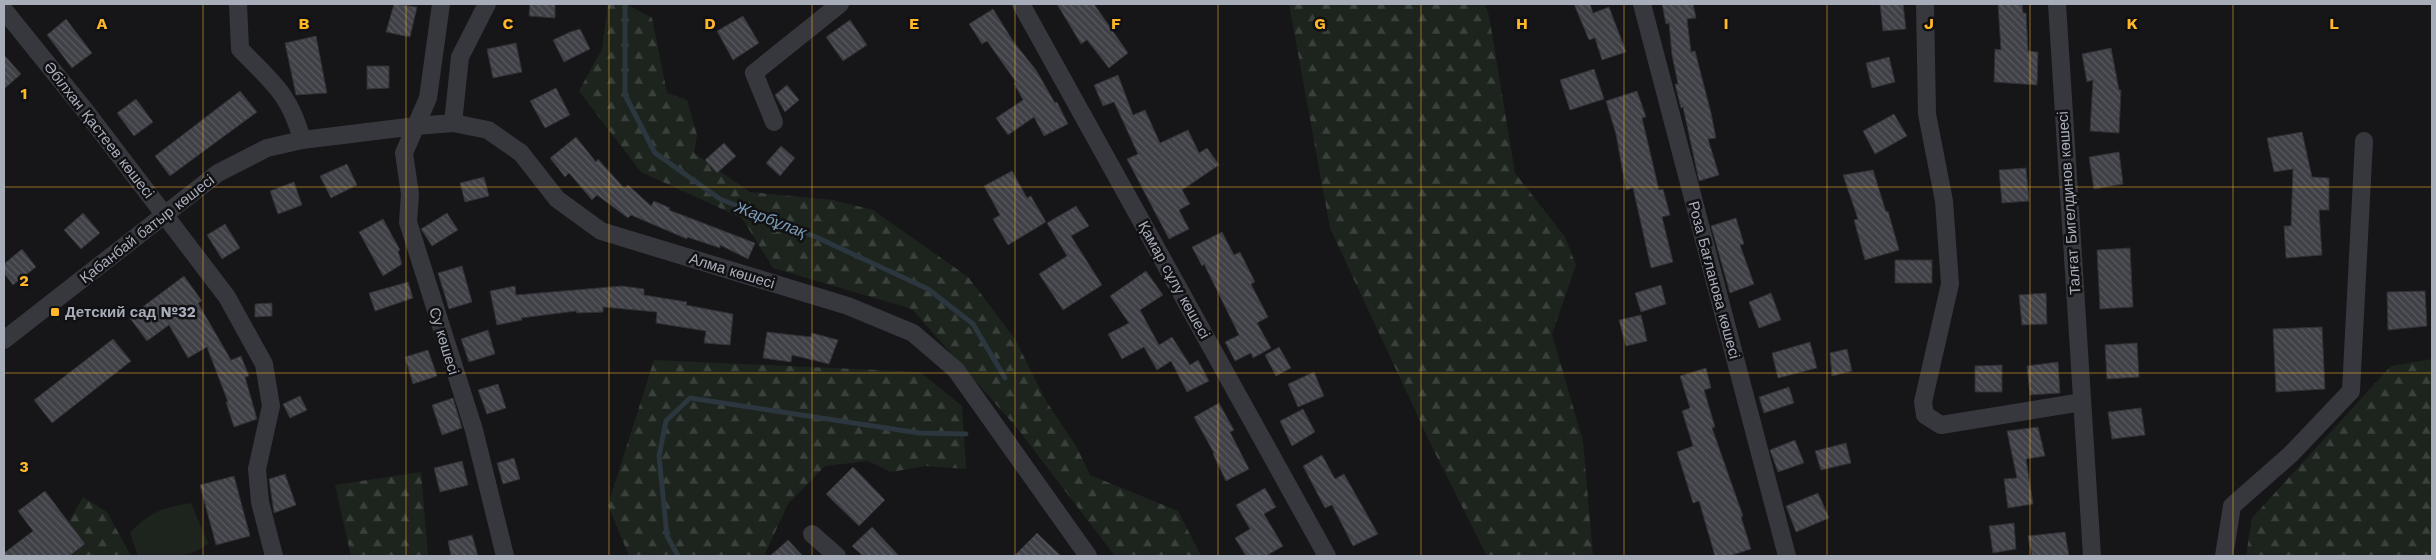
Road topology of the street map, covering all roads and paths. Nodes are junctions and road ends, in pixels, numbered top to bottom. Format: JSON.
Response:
{"nodes":[{"id":1,"x":238,"y":4,"type":"edge"},
{"id":2,"x":441,"y":4,"type":"edge"},
{"id":3,"x":487,"y":4,"type":"edge"},
{"id":4,"x":840,"y":4,"type":"edge"},
{"id":5,"x":1021,"y":4,"type":"edge"},
{"id":6,"x":1642,"y":4,"type":"edge"},
{"id":7,"x":1925,"y":4,"type":"edge"},
{"id":8,"x":2057,"y":4,"type":"edge"},
{"id":9,"x":4,"y":10,"type":"edge"},
{"id":10,"x":774,"y":122,"type":"dead end"},
{"id":11,"x":453,"y":123,"type":"junction"},
{"id":12,"x":416,"y":126,"type":"junction"},
{"id":13,"x":302,"y":140,"type":"junction"},
{"id":14,"x":2364,"y":141,"type":"dead end"},
{"id":15,"x":167,"y":215,"type":"junction"},
{"id":16,"x":4,"y":340,"type":"edge"},
{"id":17,"x":2082,"y":402,"type":"junction"},
{"id":18,"x":812,"y":534,"type":"dead end"},
{"id":19,"x":274,"y":556,"type":"edge"},
{"id":20,"x":505,"y":556,"type":"edge"},
{"id":21,"x":836,"y":556,"type":"edge"},
{"id":22,"x":1088,"y":556,"type":"edge"},
{"id":23,"x":1328,"y":556,"type":"edge"},
{"id":24,"x":1787,"y":556,"type":"edge"},
{"id":25,"x":2092,"y":556,"type":"edge"},
{"id":26,"x":2224,"y":556,"type":"edge"}],
"edges":[{"from":1,"to":13,"type":"street"},
{"from":2,"to":12,"type":"street","name":"Су көшесі"},
{"from":3,"to":11,"type":"street"},
{"from":4,"to":10,"type":"street"},
{"from":5,"to":23,"type":"street","name":"Қамар сұлу көшесі"},
{"from":6,"to":24,"type":"street","name":"Роза Бағланова көшесі"},
{"from":7,"to":17,"type":"street"},
{"from":8,"to":17,"type":"street","name":"Талғат Бигелдинов көшесі"},
{"from":9,"to":15,"type":"street","name":"Әбілхан Қастеев көшесі"},
{"from":11,"to":12,"type":"street","name":"Алма көшесі"},
{"from":11,"to":22,"type":"street","name":"Алма көшесі"},
{"from":12,"to":13,"type":"street","name":"Алма көшесі"},
{"from":12,"to":20,"type":"street","name":"Су көшесі"},
{"from":13,"to":15,"type":"street","name":"Қабанбай батыр көшесі"},
{"from":14,"to":26,"type":"street"},
{"from":15,"to":16,"type":"street","name":"Қабанбай батыр көшесі"},
{"from":15,"to":19,"type":"street","name":"Әбілхан Қастеев көшесі"},
{"from":17,"to":25,"type":"street","name":"Талғат Бигелдинов көшесі"},
{"from":18,"to":21,"type":"street"}]}
